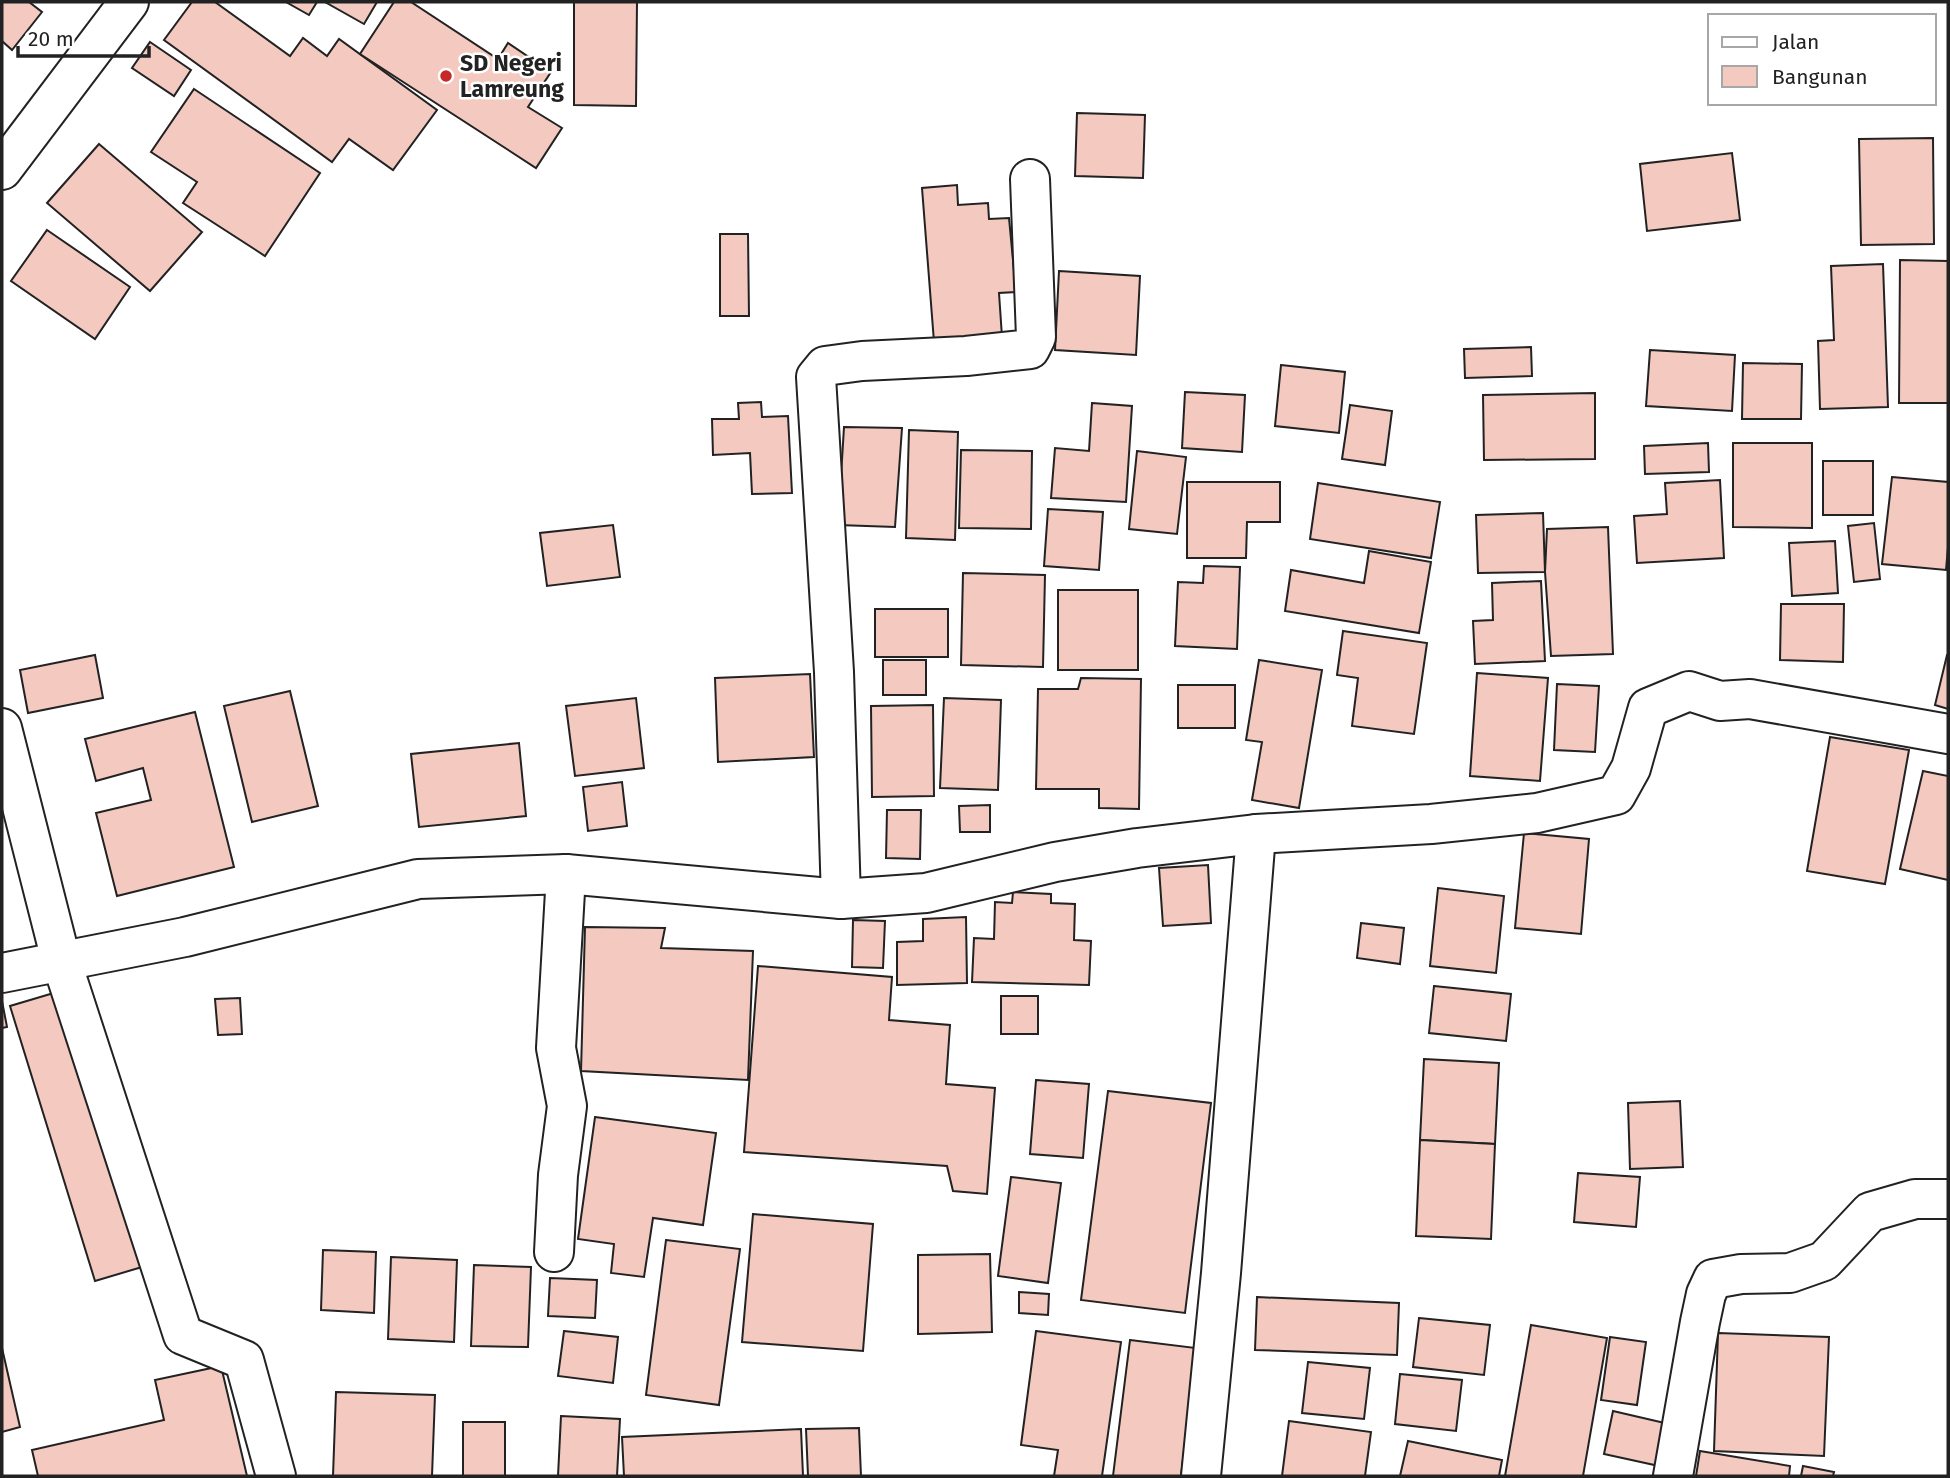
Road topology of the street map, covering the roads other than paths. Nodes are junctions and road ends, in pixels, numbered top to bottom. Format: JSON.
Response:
{"nodes":[{"id":1,"x":129,"y":2,"type":"edge"},
{"id":2,"x":2,"y":170,"type":"edge"},
{"id":3,"x":1030,"y":179,"type":"dead end"},
{"id":4,"x":2,"y":728,"type":"edge"},
{"id":5,"x":1948,"y":734,"type":"edge"},
{"id":6,"x":1256,"y":834,"type":"junction"},
{"id":7,"x":566,"y":874,"type":"junction"},
{"id":8,"x":841,"y":899,"type":"junction"},
{"id":9,"x":61,"y":960,"type":"junction"},
{"id":10,"x":2,"y":974,"type":"edge"},
{"id":11,"x":1948,"y":1199,"type":"edge"},
{"id":12,"x":554,"y":1252,"type":"dead end"},
{"id":13,"x":276,"y":1476,"type":"edge"},
{"id":14,"x":1201,"y":1476,"type":"edge"},
{"id":15,"x":1672,"y":1476,"type":"edge"}],
"edges":[{"from":1,"to":2,"type":"street"},
{"from":3,"to":8,"type":"street"},
{"from":4,"to":9,"type":"street"},
{"from":5,"to":6,"type":"street"},
{"from":6,"to":8,"type":"street"},
{"from":6,"to":14,"type":"street"},
{"from":7,"to":8,"type":"street"},
{"from":7,"to":9,"type":"street"},
{"from":7,"to":12,"type":"street"},
{"from":9,"to":10,"type":"street"},
{"from":9,"to":13,"type":"street"},
{"from":11,"to":15,"type":"street"}]}
